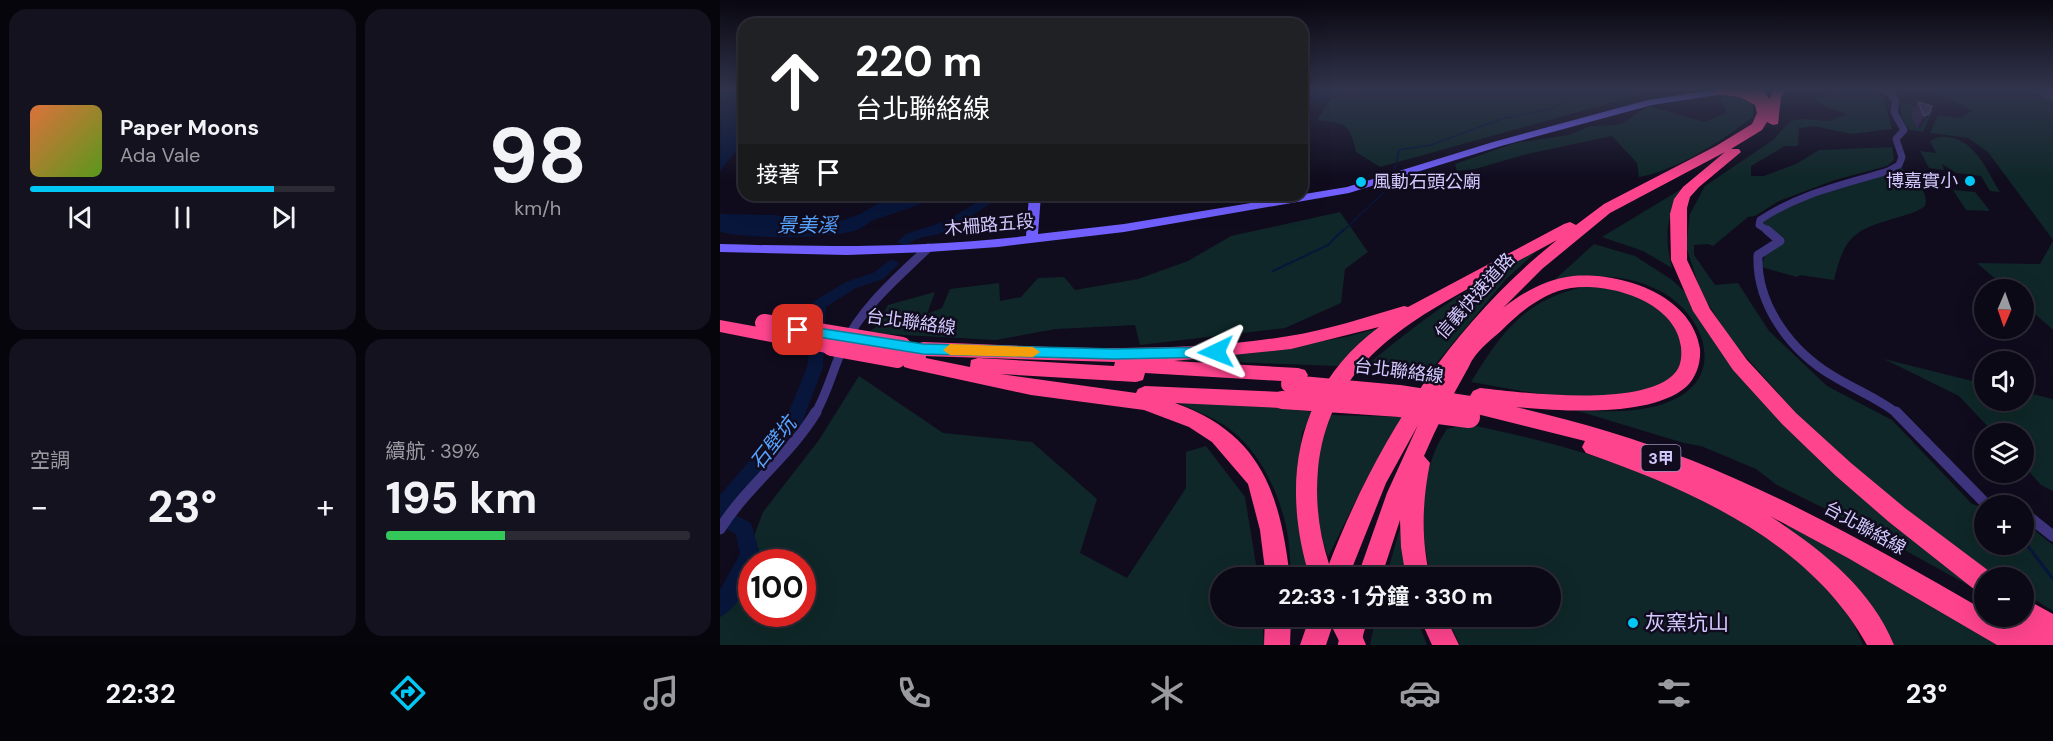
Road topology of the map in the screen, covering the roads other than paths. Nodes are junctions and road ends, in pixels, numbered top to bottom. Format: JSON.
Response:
{"nodes":[{"id":1,"x":1576,"y":119,"type":"edge"},
{"id":2,"x":1587,"y":119,"type":"edge"},
{"id":3,"x":1763,"y":119,"type":"edge"},
{"id":4,"x":1772,"y":119,"type":"edge"},
{"id":5,"x":1898,"y":119,"type":"edge"},
{"id":6,"x":1734,"y":152,"type":"junction"},
{"id":7,"x":1338,"y":189,"type":"junction"},
{"id":8,"x":1308,"y":193,"type":"edge"},
{"id":9,"x":1308,"y":195,"type":"edge"},
{"id":10,"x":1035,"y":201,"type":"edge"},
{"id":11,"x":1274,"y":201,"type":"edge"},
{"id":12,"x":1279,"y":201,"type":"edge"},
{"id":13,"x":1259,"y":205,"type":"junction"},
{"id":14,"x":1609,"y":208,"type":"junction"},
{"id":15,"x":1032,"y":239,"type":"junction"},
{"id":16,"x":720,"y":248,"type":"edge"},
{"id":17,"x":928,"y":248,"type":"junction"},
{"id":18,"x":1428,"y":303,"type":"junction"},
{"id":19,"x":720,"y":315,"type":"edge"},
{"id":20,"x":720,"y":326,"type":"edge"},
{"id":21,"x":759,"y":328,"type":"junction"},
{"id":22,"x":913,"y":353,"type":"junction"},
{"id":23,"x":1468,"y":353,"type":"junction"},
{"id":24,"x":1290,"y":386,"type":"junction"},
{"id":25,"x":1080,"y":392,"type":"junction"},
{"id":26,"x":1475,"y":407,"type":"junction"},
{"id":27,"x":1428,"y":426,"type":"junction"},
{"id":28,"x":1977,"y":495,"type":"edge"},
{"id":29,"x":2034,"y":521,"type":"edge"},
{"id":30,"x":720,"y":529,"type":"edge"},
{"id":31,"x":1837,"y":534,"type":"junction"},
{"id":32,"x":2053,"y":536,"type":"edge"},
{"id":33,"x":1276,"y":567,"type":"edge"},
{"id":34,"x":1318,"y":567,"type":"edge"},
{"id":35,"x":1340,"y":567,"type":"edge"},
{"id":36,"x":1373,"y":567,"type":"edge"},
{"id":37,"x":1416,"y":567,"type":"edge"},
{"id":38,"x":1974,"y":574,"type":"edge"},
{"id":39,"x":1974,"y":605,"type":"edge"},
{"id":40,"x":2034,"y":617,"type":"edge"},
{"id":41,"x":1278,"y":627,"type":"edge"},
{"id":42,"x":1324,"y":627,"type":"edge"},
{"id":43,"x":1354,"y":627,"type":"edge"},
{"id":44,"x":1437,"y":627,"type":"edge"},
{"id":45,"x":2015,"y":627,"type":"edge"},
{"id":46,"x":2053,"y":629,"type":"edge"},
{"id":47,"x":1277,"y":645,"type":"edge"},
{"id":48,"x":1349,"y":645,"type":"edge"},
{"id":49,"x":1354,"y":645,"type":"edge"},
{"id":50,"x":1446,"y":645,"type":"edge"},
{"id":51,"x":1881,"y":645,"type":"edge"},
{"id":52,"x":2022,"y":645,"type":"edge"},
{"id":53,"x":2048,"y":645,"type":"edge"}],
"edges":[{"from":1,"to":7,"type":"main road","name":"木柵路五段"},
{"from":2,"to":7,"type":"main road","name":"木柵路五段"},
{"from":3,"to":14,"type":"highway","name":"信義快速道路"},
{"from":4,"to":6,"type":"highway","name":"信義快速道路"},
{"from":5,"to":28,"type":"street"},
{"from":6,"to":23,"type":"highway","name":"信義快速道路"},
{"from":6,"to":38,"type":"highway"},
{"from":7,"to":8,"type":"main road","name":"木柵路五段"},
{"from":7,"to":9,"type":"main road","name":"木柵路五段"},
{"from":10,"to":15,"type":"main road"},
{"from":11,"to":13,"type":"main road","name":"木柵路五段"},
{"from":12,"to":13,"type":"main road","name":"木柵路五段"},
{"from":13,"to":15,"type":"main road","name":"木柵路五段"},
{"from":14,"to":18,"type":"highway"},
{"from":14,"to":35,"type":"highway","name":"信義快速道路"},
{"from":15,"to":17,"type":"main road","name":"木柵路五段"},
{"from":16,"to":17,"type":"main road","name":"木柵路五段"},
{"from":17,"to":30,"type":"street"},
{"from":18,"to":22,"type":"highway"},
{"from":18,"to":34,"type":"highway"},
{"from":19,"to":21,"type":"highway","name":"台北聯絡線","number":"3甲"},
{"from":20,"to":21,"type":"highway","name":"台北聯絡線","number":"3甲"},
{"from":21,"to":22,"type":"highway","name":"台北聯絡線","number":"3甲","bridge":true},
{"from":21,"to":22,"type":"highway","name":"台北聯絡線","number":"3甲","bridge":true},
{"from":22,"to":24,"type":"highway","name":"台北聯絡線","number":"3甲"},
{"from":22,"to":25,"type":"highway"},
{"from":23,"to":26,"type":"highway"},
{"from":23,"to":27,"type":"highway","name":"信義快速道路"},
{"from":24,"to":25,"type":"highway"},
{"from":24,"to":26,"type":"highway","bridge":true},
{"from":24,"to":26,"type":"highway","name":"台北聯絡線","number":"3甲"},
{"from":25,"to":33,"type":"highway"},
{"from":26,"to":31,"type":"highway","name":"台北聯絡線","number":"3甲"},
{"from":26,"to":51,"type":"highway"},
{"from":27,"to":36,"type":"highway","name":"信義快速道路"},
{"from":27,"to":37,"type":"highway"},
{"from":29,"to":32,"type":"street"},
{"from":31,"to":39,"type":"highway","name":"台北聯絡線","number":"3甲"},
{"from":31,"to":52,"type":"highway","name":"台北聯絡線","number":"3甲"},
{"from":40,"to":46,"type":"highway"},
{"from":41,"to":47,"type":"highway"},
{"from":42,"to":49,"type":"highway"},
{"from":43,"to":48,"type":"highway","bridge":true},
{"from":44,"to":50,"type":"highway"},
{"from":45,"to":53,"type":"highway"}]}
